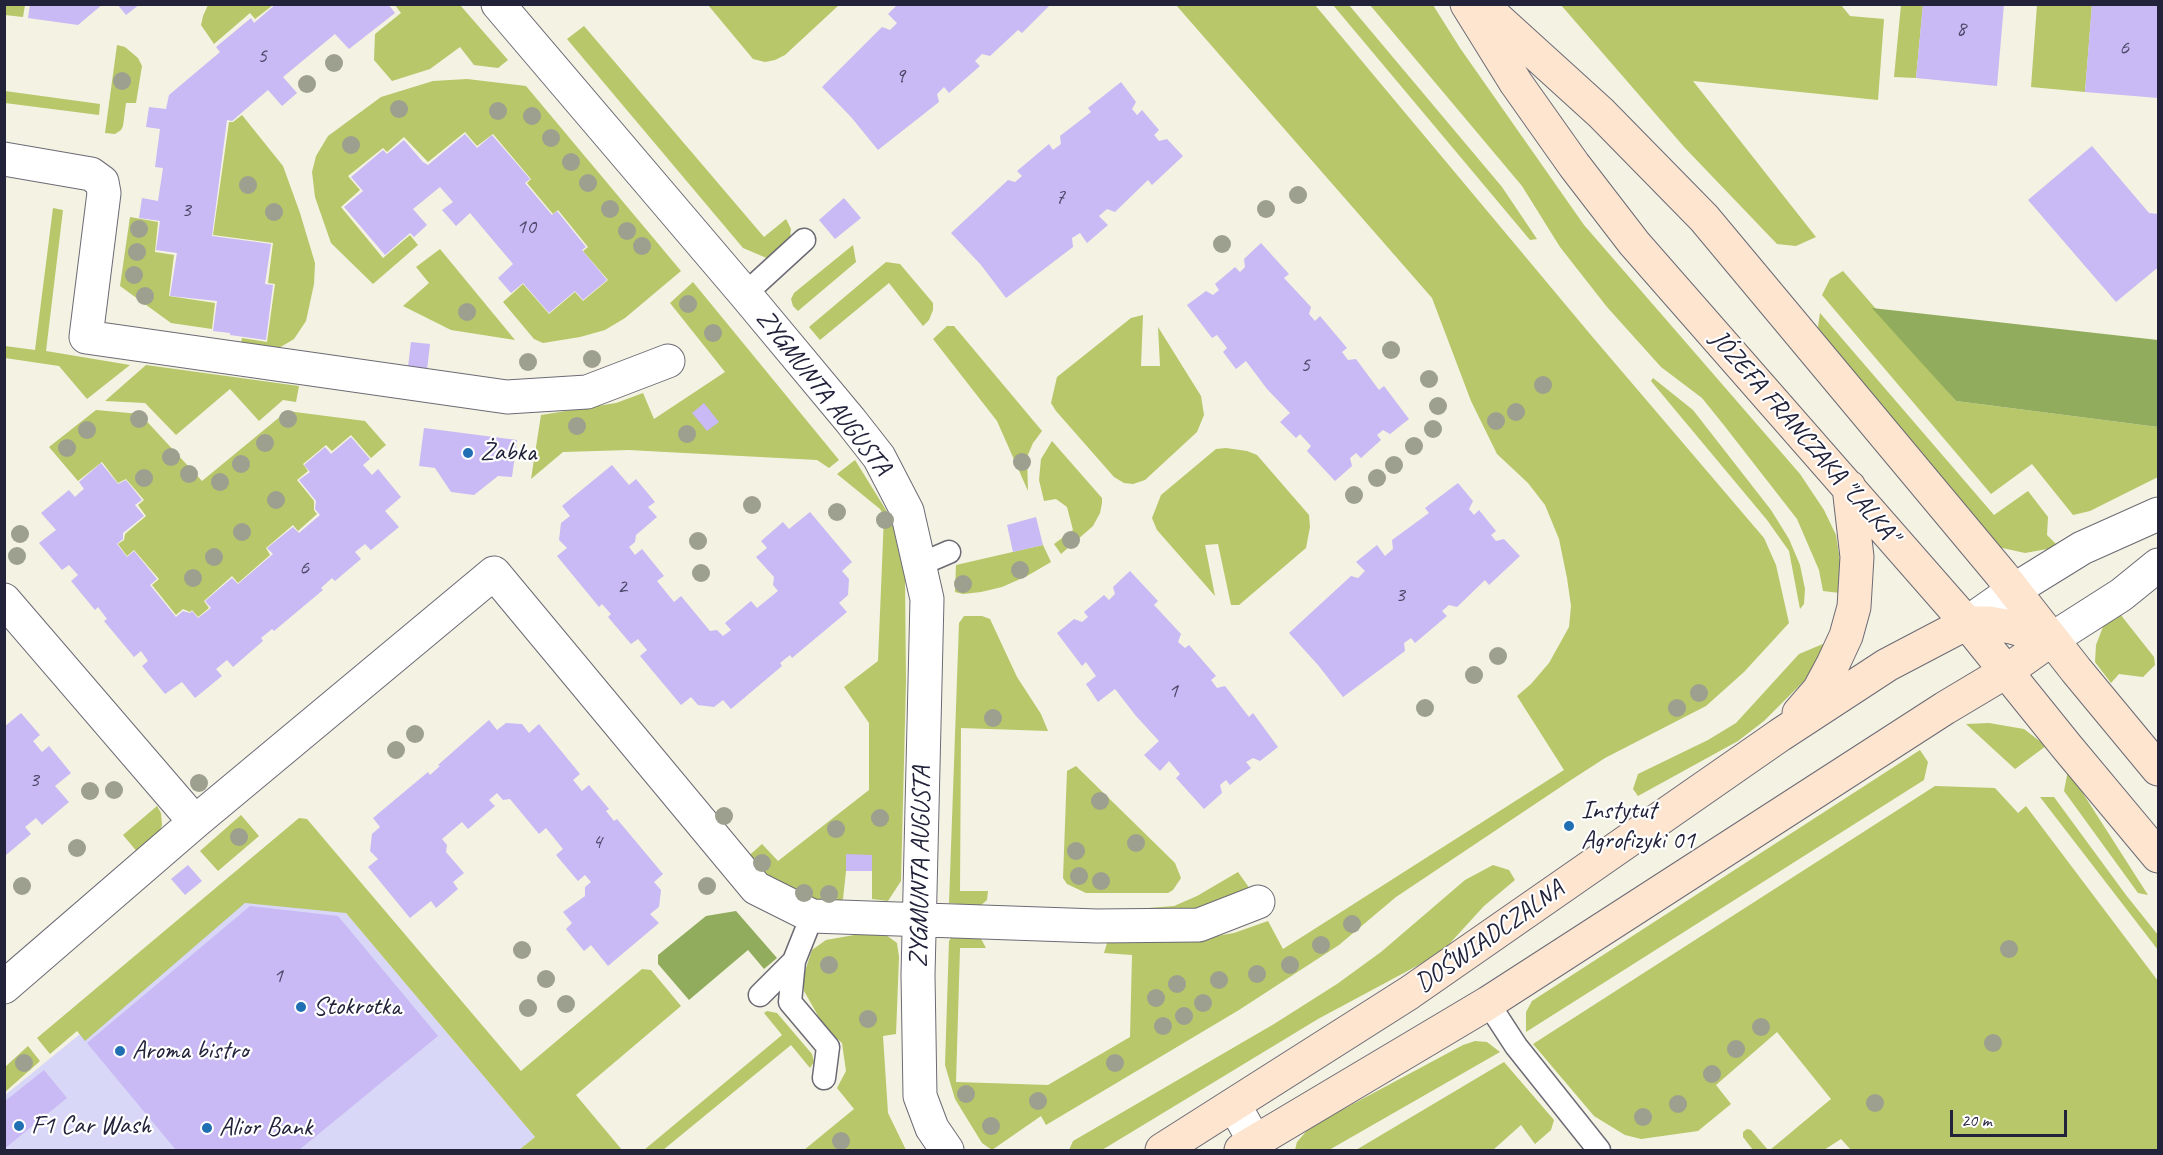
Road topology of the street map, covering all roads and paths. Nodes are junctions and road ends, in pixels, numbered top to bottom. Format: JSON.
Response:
{"nodes":[{"id":1,"x":498,"y":4,"type":"edge"},
{"id":2,"x":1467,"y":4,"type":"edge"},
{"id":3,"x":1481,"y":4,"type":"edge"},
{"id":4,"x":4,"y":159,"type":"edge"},
{"id":5,"x":804,"y":240,"type":"dead end"},
{"id":6,"x":745,"y":294,"type":"junction"},
{"id":7,"x":669,"y":361,"type":"dead end"},
{"id":8,"x":1849,"y":487,"type":"junction"},
{"id":9,"x":2158,"y":514,"type":"edge"},
{"id":10,"x":2158,"y":566,"type":"edge"},
{"id":11,"x":2014,"y":590,"type":"junction"},
{"id":12,"x":4,"y":600,"type":"edge"},
{"id":13,"x":1967,"y":623,"type":"junction"},
{"id":14,"x":2052,"y":639,"type":"junction"},
{"id":15,"x":2007,"y":671,"type":"junction"},
{"id":16,"x":1780,"y":735,"type":"junction"},
{"id":17,"x":2158,"y":769,"type":"edge"},
{"id":18,"x":195,"y":822,"type":"junction"},
{"id":19,"x":2158,"y":856,"type":"edge"},
{"id":20,"x":1258,"y":902,"type":"dead end"},
{"id":21,"x":812,"y":916,"type":"junction"},
{"id":22,"x":919,"y":920,"type":"junction"},
{"id":23,"x":794,"y":961,"type":"junction"},
{"id":24,"x":4,"y":987,"type":"edge"},
{"id":25,"x":760,"y":995,"type":"dead end"},
{"id":26,"x":1488,"y":1003,"type":"junction"},
{"id":27,"x":824,"y":1078,"type":"dead end"},
{"id":28,"x":1234,"y":1106,"type":"junction"},
{"id":29,"x":1252,"y":1148,"type":"edge"},
{"id":30,"x":947,"y":1150,"type":"edge"},
{"id":31,"x":1162,"y":1150,"type":"edge"},
{"id":32,"x":1599,"y":1150,"type":"edge"}],
"edges":[{"from":1,"to":6,"type":"street","name":"ZYGMUNTA AUGUSTA"},
{"from":2,"to":8,"type":"street","name":"JÓZEFA FRANCZAKA \"LALKA\""},
{"from":3,"to":11,"type":"street"},
{"from":4,"to":7,"type":"street"},
{"from":5,"to":6,"type":"lane"},
{"from":6,"to":22,"type":"street","name":"ZYGMUNTA AUGUSTA"},
{"from":8,"to":13,"type":"street","name":"JÓZEFA FRANCZAKA \"LALKA\""},
{"from":8,"to":16,"type":"street"},
{"from":9,"to":11,"type":"street"},
{"from":10,"to":14,"type":"street"},
{"from":11,"to":13,"type":"street"},
{"from":11,"to":14,"type":"street"},
{"from":12,"to":18,"type":"street"},
{"from":13,"to":14,"type":"street"},
{"from":13,"to":15,"type":"street","name":"JÓZEFA FRANCZAKA \"LALKA\""},
{"from":13,"to":16,"type":"street","name":"DOŚWIADCZALNA"},
{"from":14,"to":15,"type":"street","name":"DOŚWIADCZALNA"},
{"from":14,"to":17,"type":"street"},
{"from":15,"to":19,"type":"street","name":"JÓZEFA FRANCZAKA \"LALKA\""},
{"from":15,"to":26,"type":"street","name":"DOŚWIADCZALNA"},
{"from":16,"to":28,"type":"street","name":"DOŚWIADCZALNA"},
{"from":18,"to":21,"type":"street"},
{"from":18,"to":24,"type":"street"},
{"from":20,"to":22,"type":"street"},
{"from":21,"to":22,"type":"street"},
{"from":21,"to":23,"type":"lane"},
{"from":22,"to":30,"type":"street","name":"ZYGMUNTA AUGUSTA"},
{"from":23,"to":25,"type":"lane"},
{"from":23,"to":27,"type":"lane"},
{"from":26,"to":29,"type":"street","name":"DOŚWIADCZALNA"},
{"from":26,"to":32,"type":"lane"},
{"from":28,"to":29,"type":"street"},
{"from":28,"to":31,"type":"street","name":"DOŚWIADCZALNA"}]}
